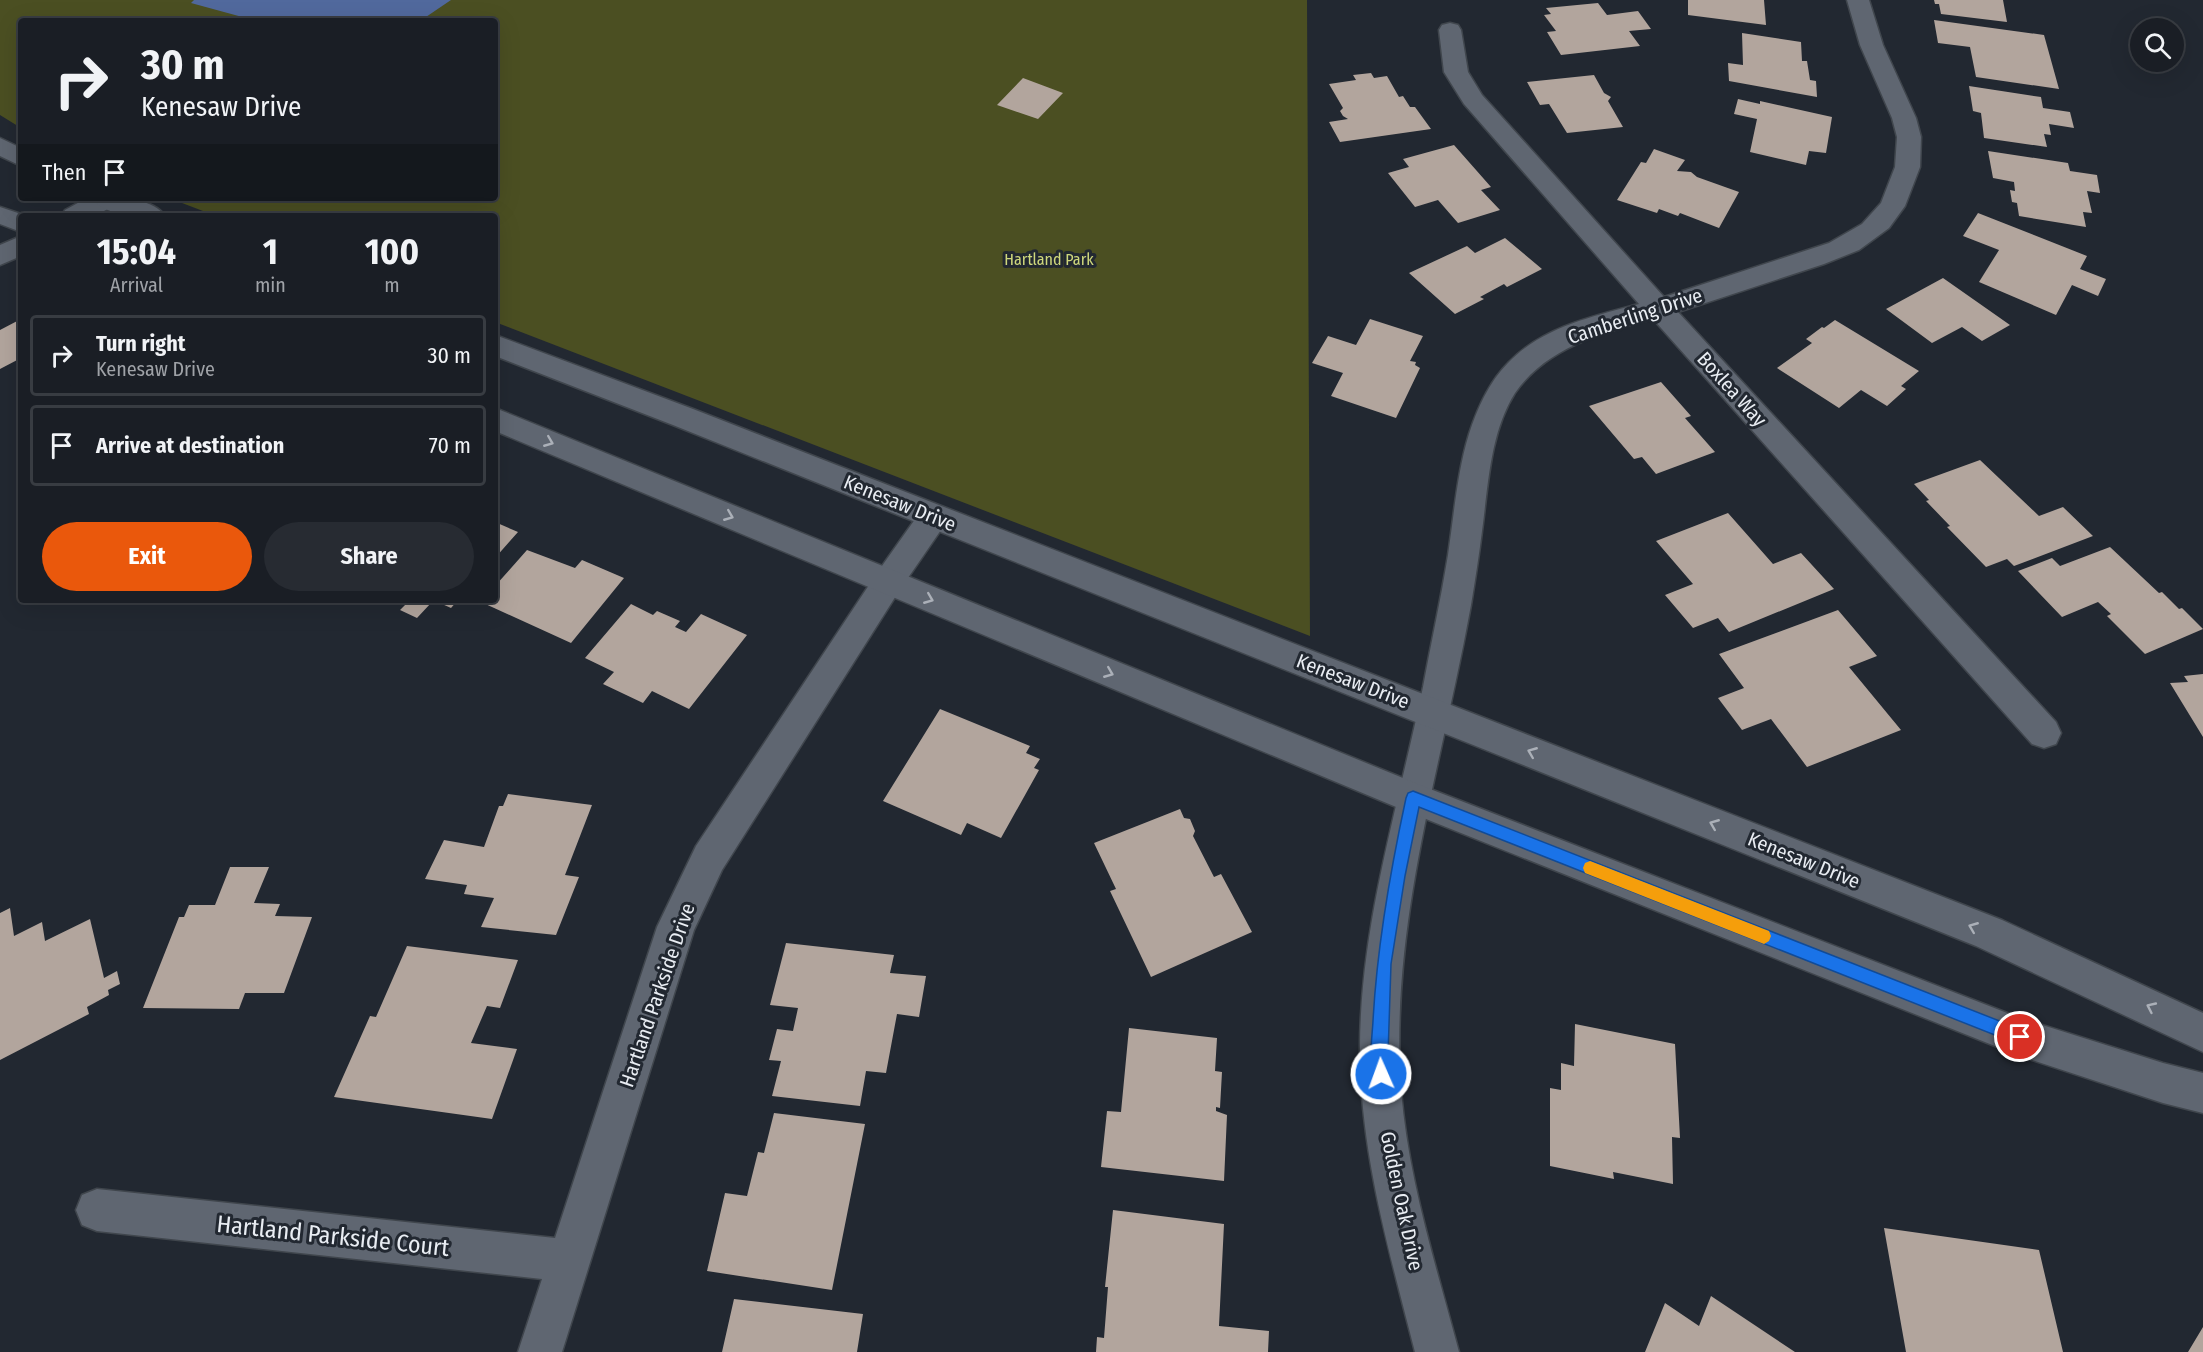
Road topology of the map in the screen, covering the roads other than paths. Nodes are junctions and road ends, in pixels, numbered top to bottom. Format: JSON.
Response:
{"nodes":[{"id":1,"x":1858,"y":0,"type":"edge"},
{"id":2,"x":1450,"y":30,"type":"dead end"},
{"id":3,"x":0,"y":146,"type":"edge"},
{"id":4,"x":18,"y":156,"type":"edge"},
{"id":5,"x":100,"y":201,"type":"edge"},
{"id":6,"x":113,"y":201,"type":"edge"},
{"id":7,"x":79,"y":213,"type":"edge"},
{"id":8,"x":144,"y":213,"type":"edge"},
{"id":9,"x":0,"y":215,"type":"edge"},
{"id":10,"x":18,"y":222,"type":"edge"},
{"id":11,"x":18,"y":247,"type":"edge"},
{"id":12,"x":0,"y":256,"type":"edge"},
{"id":13,"x":1659,"y":308,"type":"junction"},
{"id":14,"x":498,"y":346,"type":"edge"},
{"id":15,"x":498,"y":420,"type":"edge"},
{"id":16,"x":934,"y":516,"type":"junction"},
{"id":17,"x":888,"y":582,"type":"junction"},
{"id":18,"x":1435,"y":713,"type":"junction"},
{"id":19,"x":2044,"y":733,"type":"dead end"},
{"id":20,"x":1413,"y":798,"type":"junction"},
{"id":21,"x":2203,"y":1033,"type":"edge"},
{"id":22,"x":2203,"y":1093,"type":"edge"},
{"id":23,"x":97,"y":1210,"type":"dead end"},
{"id":24,"x":568,"y":1261,"type":"junction"},
{"id":25,"x":540,"y":1352,"type":"edge"},
{"id":26,"x":1437,"y":1352,"type":"edge"}],
"edges":[{"from":1,"to":13,"type":"street","name":"Camberling Drive"},
{"from":2,"to":13,"type":"street","name":"Boxlea Way"},
{"from":3,"to":4,"type":"street"},
{"from":5,"to":7,"type":"street"},
{"from":6,"to":8,"type":"street"},
{"from":9,"to":10,"type":"street"},
{"from":11,"to":12,"type":"street"},
{"from":13,"to":18,"type":"street","name":"Camberling Drive"},
{"from":13,"to":19,"type":"street","name":"Boxlea Way"},
{"from":14,"to":16,"type":"street","name":"Kenesaw Drive"},
{"from":15,"to":17,"type":"street","one_way":true},
{"from":16,"to":17,"type":"street","name":"Hartland Parkside Drive"},
{"from":16,"to":18,"type":"street","name":"Kenesaw Drive"},
{"from":17,"to":20,"type":"street","one_way":true},
{"from":17,"to":24,"type":"street","name":"Hartland Parkside Drive"},
{"from":18,"to":20,"type":"street","name":"Camberling Drive"},
{"from":21,"to":18,"type":"street","name":"Kenesaw Drive","one_way":true},
{"from":20,"to":22,"type":"street"},
{"from":20,"to":26,"type":"street","name":"Golden Oak Drive"},
{"from":23,"to":24,"type":"street","name":"Hartland Parkside Court"},
{"from":24,"to":25,"type":"street","name":"Hartland Parkside Drive"}]}
